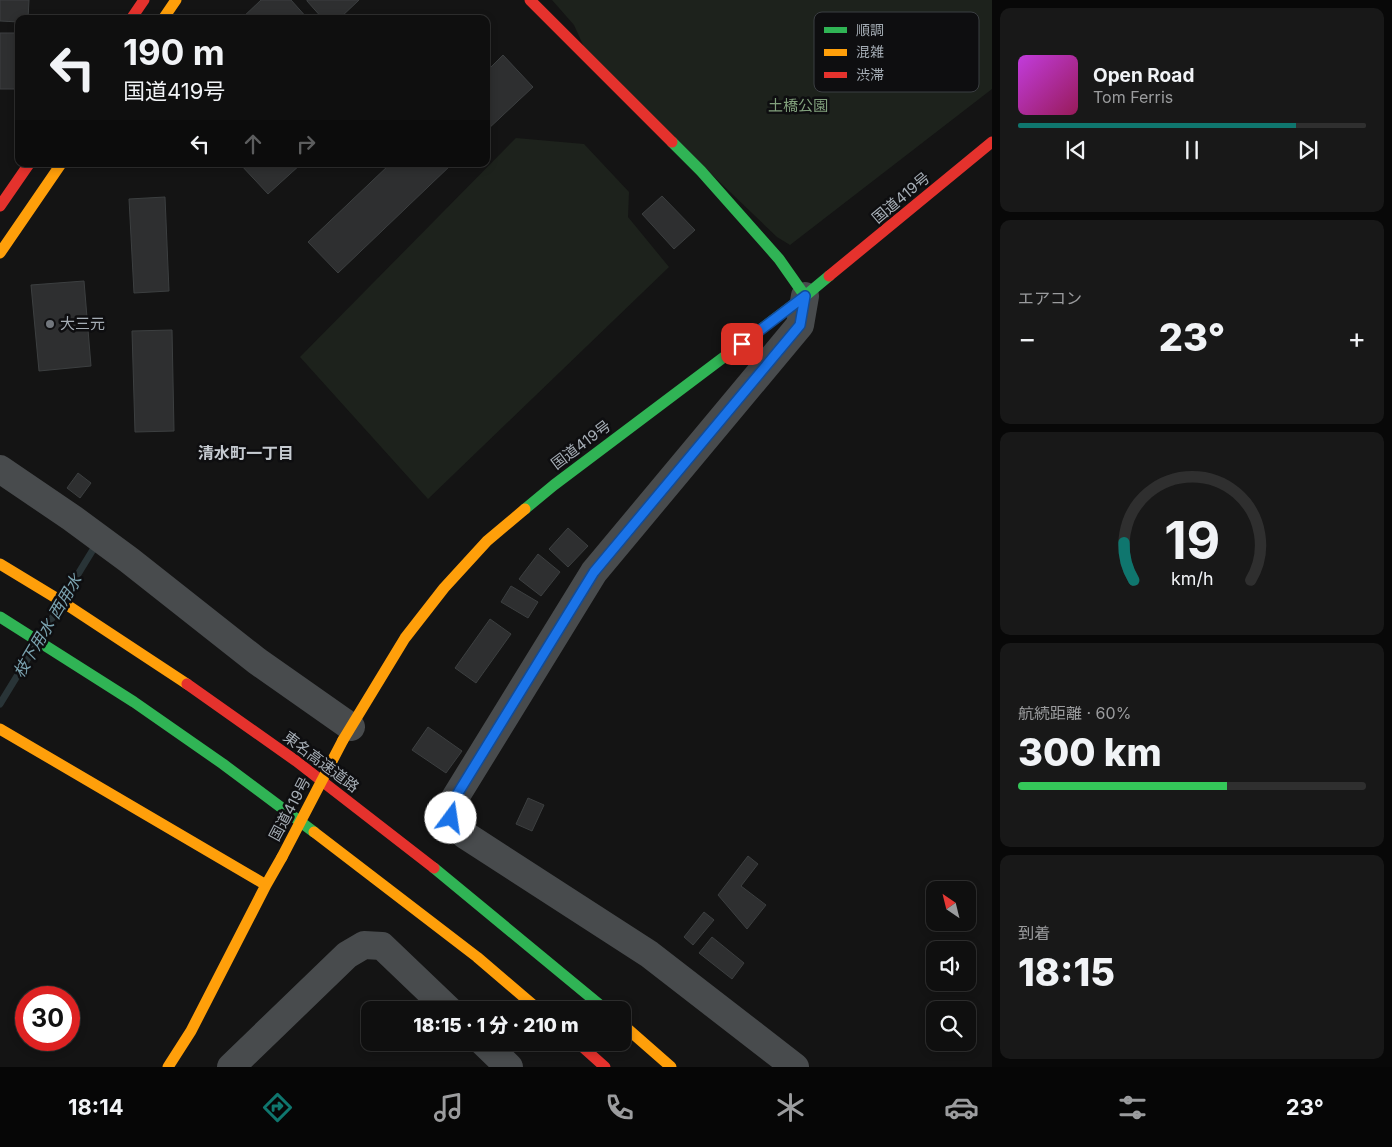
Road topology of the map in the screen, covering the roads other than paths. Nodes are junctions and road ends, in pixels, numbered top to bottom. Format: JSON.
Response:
{"nodes":[{"id":1,"x":144,"y":0,"type":"edge"},
{"id":2,"x":176,"y":0,"type":"edge"},
{"id":3,"x":530,"y":0,"type":"edge"},
{"id":4,"x":134,"y":15,"type":"edge"},
{"id":5,"x":165,"y":15,"type":"edge"},
{"id":6,"x":992,"y":142,"type":"edge"},
{"id":7,"x":27,"y":167,"type":"edge"},
{"id":8,"x":58,"y":167,"type":"edge"},
{"id":9,"x":0,"y":206,"type":"edge"},
{"id":10,"x":0,"y":253,"type":"edge"},
{"id":11,"x":805,"y":296,"type":"junction"},
{"id":12,"x":0,"y":469,"type":"edge"},
{"id":13,"x":0,"y":564,"type":"edge"},
{"id":14,"x":0,"y":617,"type":"edge"},
{"id":15,"x":0,"y":729,"type":"edge"},
{"id":16,"x":347,"y":733,"type":"junction"},
{"id":17,"x":266,"y":885,"type":"junction"},
{"id":18,"x":440,"y":1001,"type":"edge"},
{"id":19,"x":529,"y":1001,"type":"edge"},
{"id":20,"x":595,"y":1001,"type":"edge"},
{"id":21,"x":631,"y":1032,"type":"edge"},
{"id":22,"x":492,"y":1051,"type":"edge"},
{"id":23,"x":587,"y":1051,"type":"edge"},
{"id":24,"x":168,"y":1067,"type":"edge"},
{"id":25,"x":231,"y":1067,"type":"edge"},
{"id":26,"x":509,"y":1067,"type":"edge"},
{"id":27,"x":605,"y":1067,"type":"edge"},
{"id":28,"x":671,"y":1067,"type":"edge"},
{"id":29,"x":795,"y":1067,"type":"edge"}],
"edges":[{"from":1,"to":4,"type":"main road"},
{"from":2,"to":5,"type":"main road"},
{"from":3,"to":11,"type":"main road"},
{"from":6,"to":11,"type":"main road","name":"国道419号"},
{"from":7,"to":9,"type":"main road"},
{"from":8,"to":10,"type":"main road"},
{"from":11,"to":16,"type":"main road","name":"国道419号"},
{"from":11,"to":29,"type":"street"},
{"from":12,"to":16,"type":"street"},
{"from":13,"to":20,"type":"main road","name":"東名高速道路"},
{"from":14,"to":19,"type":"main road"},
{"from":15,"to":17,"type":"main road"},
{"from":16,"to":17,"type":"main road","name":"国道419号","bridge":true},
{"from":17,"to":24,"type":"main road"},
{"from":18,"to":25,"type":"street"},
{"from":21,"to":28,"type":"main road"},
{"from":22,"to":26,"type":"street"},
{"from":23,"to":27,"type":"main road"}]}
